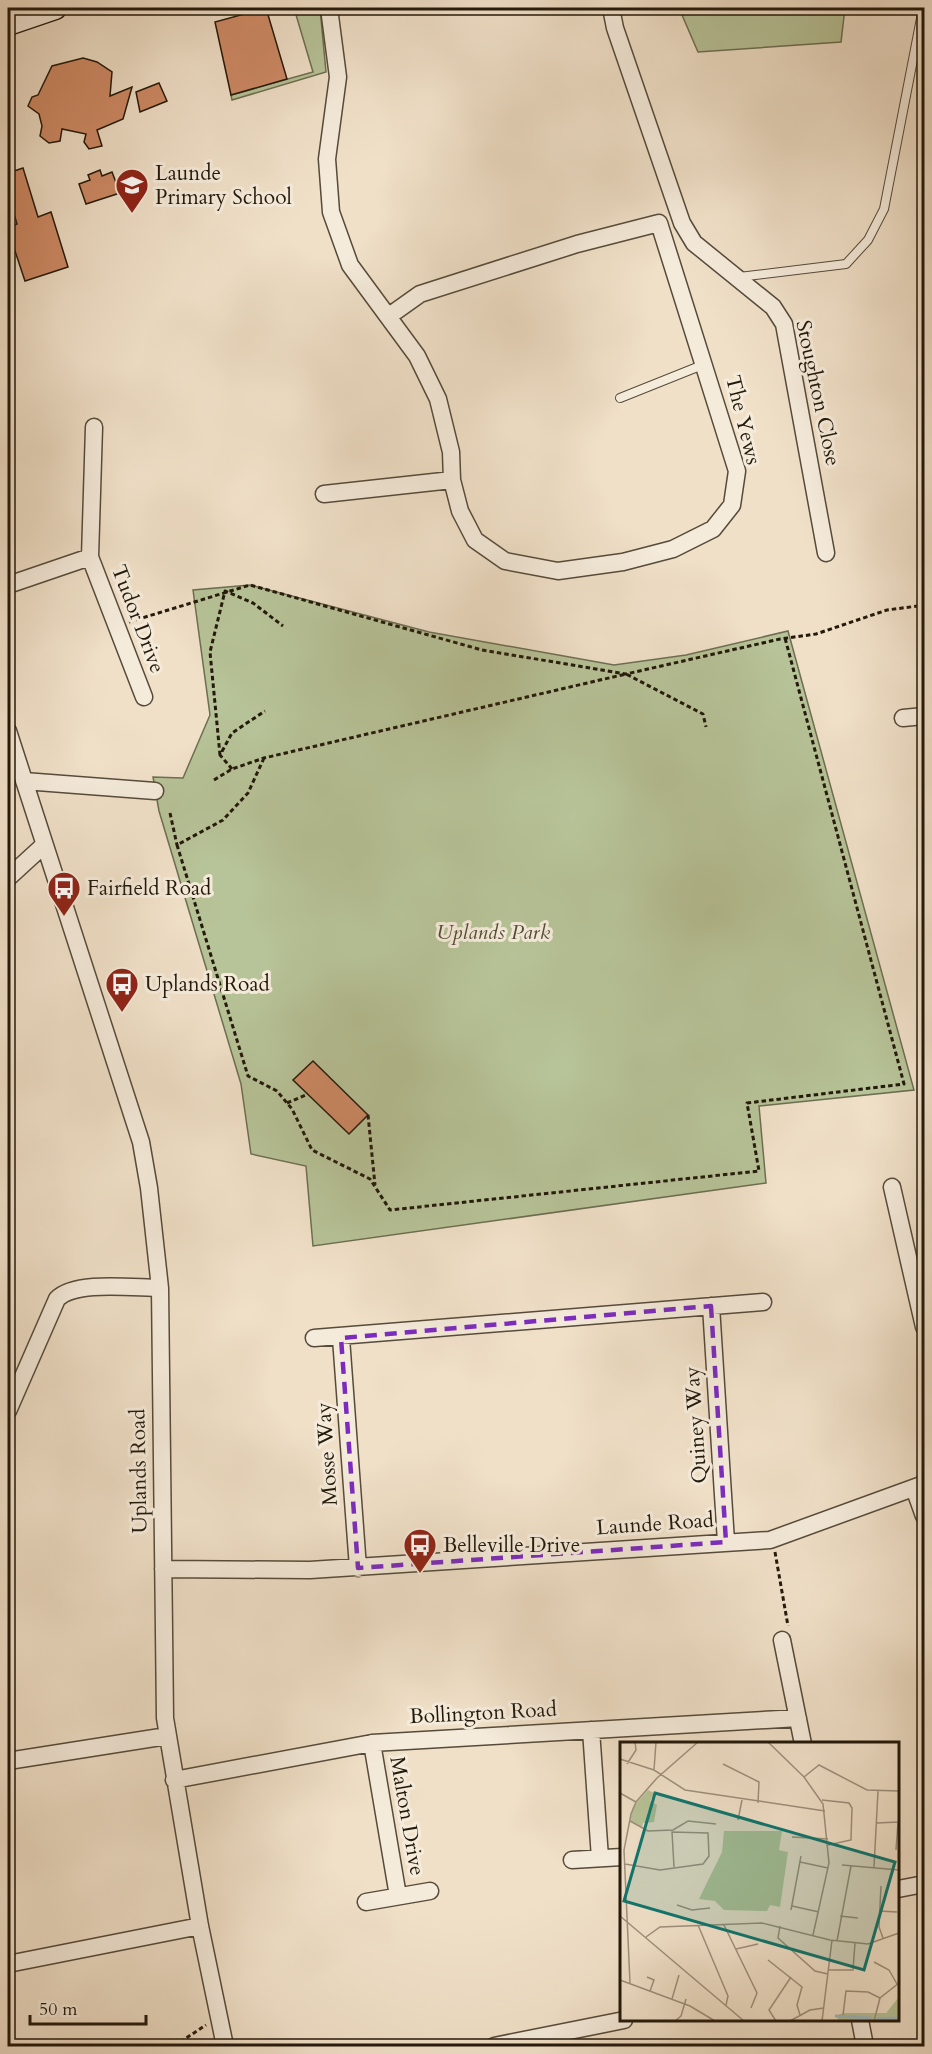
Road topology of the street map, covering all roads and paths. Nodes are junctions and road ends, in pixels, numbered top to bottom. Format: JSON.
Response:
{"nodes":[{"id":1,"x":55,"y":8,"type":"edge"},
{"id":2,"x":329,"y":8,"type":"edge"},
{"id":3,"x":611,"y":8,"type":"edge"},
{"id":4,"x":923,"y":8,"type":"edge"},
{"id":5,"x":13,"y":20,"type":"edge"},
{"id":6,"x":739,"y":277,"type":"junction"},
{"id":7,"x":389,"y":316,"type":"junction"},
{"id":8,"x":705,"y":364,"type":"junction"},
{"id":9,"x":620,"y":398,"type":"dead end"},
{"id":10,"x":94,"y":427,"type":"dead end"},
{"id":11,"x":452,"y":480,"type":"junction"},
{"id":12,"x":324,"y":494,"type":"dead end"},
{"id":13,"x":826,"y":554,"type":"dead end"},
{"id":14,"x":90,"y":557,"type":"junction"},
{"id":15,"x":8,"y":585,"type":"edge"},
{"id":16,"x":225,"y":591,"type":"junction"},
{"id":17,"x":924,"y":599,"type":"edge"},
{"id":18,"x":116,"y":626,"type":"junction"},
{"id":19,"x":283,"y":626,"type":"dead end"},
{"id":20,"x":784,"y":638,"type":"junction"},
{"id":21,"x":626,"y":674,"type":"junction"},
{"id":22,"x":144,"y":697,"type":"dead end"},
{"id":23,"x":265,"y":711,"type":"dead end"},
{"id":24,"x":924,"y":716,"type":"edge"},
{"id":25,"x":903,"y":718,"type":"dead end"},
{"id":26,"x":706,"y":727,"type":"dead end"},
{"id":27,"x":8,"y":731,"type":"edge"},
{"id":28,"x":220,"y":755,"type":"junction"},
{"id":29,"x":264,"y":758,"type":"junction"},
{"id":30,"x":232,"y":769,"type":"junction"},
{"id":31,"x":214,"y":780,"type":"dead end"},
{"id":32,"x":24,"y":782,"type":"junction"},
{"id":33,"x":155,"y":791,"type":"dead end"},
{"id":34,"x":170,"y":813,"type":"dead end"},
{"id":35,"x":44,"y":845,"type":"junction"},
{"id":36,"x":177,"y":845,"type":"junction"},
{"id":37,"x":8,"y":878,"type":"edge"},
{"id":38,"x":308,"y":1094,"type":"dead end"},
{"id":39,"x":287,"y":1103,"type":"junction"},
{"id":40,"x":368,"y":1114,"type":"dead end"},
{"id":41,"x":375,"y":1186,"type":"junction"},
{"id":42,"x":892,"y":1187,"type":"dead end"},
{"id":43,"x":160,"y":1288,"type":"junction"},
{"id":44,"x":763,"y":1302,"type":"dead end"},
{"id":45,"x":711,"y":1306,"type":"junction"},
{"id":46,"x":924,"y":1327,"type":"edge"},
{"id":47,"x":314,"y":1338,"type":"dead end"},
{"id":48,"x":341,"y":1338,"type":"junction"},
{"id":49,"x":8,"y":1411,"type":"edge"},
{"id":50,"x":919,"y":1486,"type":"edge"},
{"id":51,"x":924,"y":1516,"type":"edge"},
{"id":52,"x":770,"y":1540,"type":"junction"},
{"id":53,"x":726,"y":1542,"type":"junction"},
{"id":54,"x":358,"y":1568,"type":"junction"},
{"id":55,"x":163,"y":1569,"type":"junction"},
{"id":56,"x":782,"y":1640,"type":"joint"},
{"id":57,"x":798,"y":1718,"type":"junction"},
{"id":58,"x":591,"y":1730,"type":"junction"},
{"id":59,"x":167,"y":1736,"type":"junction"},
{"id":60,"x":804,"y":1742,"type":"edge"},
{"id":61,"x":372,"y":1743,"type":"junction"},
{"id":62,"x":8,"y":1761,"type":"edge"},
{"id":63,"x":174,"y":1780,"type":"junction"},
{"id":64,"x":620,"y":1857,"type":"edge"},
{"id":65,"x":600,"y":1858,"type":"junction"},
{"id":66,"x":572,"y":1860,"type":"dead end"},
{"id":67,"x":924,"y":1884,"type":"edge"},
{"id":68,"x":899,"y":1889,"type":"edge"},
{"id":69,"x":430,"y":1891,"type":"dead end"},
{"id":70,"x":398,"y":1896,"type":"junction"},
{"id":71,"x":366,"y":1902,"type":"dead end"},
{"id":72,"x":200,"y":1926,"type":"junction"},
{"id":73,"x":8,"y":1964,"type":"edge"},
{"id":74,"x":218,"y":2017,"type":"junction"},
{"id":75,"x":620,"y":2020,"type":"edge"},
{"id":76,"x":860,"y":2021,"type":"edge"},
{"id":77,"x":174,"y":2046,"type":"edge"},
{"id":78,"x":225,"y":2046,"type":"edge"},
{"id":79,"x":500,"y":2046,"type":"edge"},
{"id":80,"x":865,"y":2046,"type":"edge"}],
"edges":[{"from":1,"to":5,"type":"main road"},
{"from":2,"to":7,"type":"street","name":"The Yews"},
{"from":3,"to":6,"type":"street","name":"Stoughton Close"},
{"from":4,"to":6,"type":"lane"},
{"from":6,"to":13,"type":"street","name":"Stoughton Close"},
{"from":7,"to":8,"type":"street","name":"The Yews"},
{"from":7,"to":11,"type":"street","name":"The Yews"},
{"from":8,"to":9,"type":"lane"},
{"from":8,"to":11,"type":"street","name":"The Yews"},
{"from":10,"to":14,"type":"street","name":"Tudor Drive"},
{"from":11,"to":12,"type":"street"},
{"from":14,"to":15,"type":"street","name":"Tudor Drive"},
{"from":14,"to":18,"type":"street","name":"Tudor Drive"},
{"from":16,"to":18,"type":"path"},
{"from":16,"to":19,"type":"path"},
{"from":16,"to":21,"type":"path"},
{"from":16,"to":28,"type":"path"},
{"from":17,"to":20,"type":"path"},
{"from":18,"to":22,"type":"street","name":"Tudor Drive"},
{"from":20,"to":21,"type":"path"},
{"from":20,"to":41,"type":"path"},
{"from":21,"to":26,"type":"path"},
{"from":21,"to":29,"type":"path"},
{"from":23,"to":28,"type":"path"},
{"from":24,"to":25,"type":"street"},
{"from":27,"to":32,"type":"street","name":"Uplands Road"},
{"from":28,"to":30,"type":"path"},
{"from":29,"to":30,"type":"path"},
{"from":29,"to":36,"type":"path"},
{"from":30,"to":31,"type":"path"},
{"from":32,"to":33,"type":"street"},
{"from":32,"to":35,"type":"street","name":"Uplands Road"},
{"from":34,"to":36,"type":"path"},
{"from":35,"to":37,"type":"street"},
{"from":35,"to":43,"type":"street","name":"Uplands Road"},
{"from":36,"to":39,"type":"path"},
{"from":38,"to":39,"type":"path"},
{"from":39,"to":41,"type":"path"},
{"from":40,"to":41,"type":"path"},
{"from":42,"to":46,"type":"street"},
{"from":43,"to":49,"type":"street"},
{"from":43,"to":55,"type":"street","name":"Uplands Road"},
{"from":44,"to":45,"type":"street"},
{"from":45,"to":48,"type":"street"},
{"from":45,"to":53,"type":"street","name":"Quiney Way"},
{"from":47,"to":48,"type":"street"},
{"from":48,"to":54,"type":"street","name":"Mosse Way"},
{"from":50,"to":51,"type":"street"},
{"from":50,"to":52,"type":"street","name":"Launde Road"},
{"from":52,"to":53,"type":"street","name":"Launde Road"},
{"from":52,"to":56,"type":"path"},
{"from":53,"to":54,"type":"street","name":"Launde Road"},
{"from":54,"to":55,"type":"street","name":"Launde Road"},
{"from":55,"to":59,"type":"street","name":"Uplands Road"},
{"from":56,"to":57,"type":"street"},
{"from":57,"to":58,"type":"street","name":"Bollington Road"},
{"from":57,"to":60,"type":"street"},
{"from":58,"to":61,"type":"street","name":"Bollington Road"},
{"from":58,"to":65,"type":"street"},
{"from":59,"to":62,"type":"street"},
{"from":59,"to":63,"type":"street","name":"Uplands Road"},
{"from":61,"to":63,"type":"street","name":"Bollington Road"},
{"from":61,"to":70,"type":"street","name":"Malton Drive"},
{"from":63,"to":72,"type":"street","name":"Uplands Road"},
{"from":64,"to":65,"type":"street"},
{"from":65,"to":66,"type":"street"},
{"from":67,"to":68,"type":"street"},
{"from":69,"to":70,"type":"street","name":"Malton Drive"},
{"from":70,"to":71,"type":"street","name":"Malton Drive"},
{"from":72,"to":73,"type":"street"},
{"from":72,"to":74,"type":"street","name":"Uplands Road"},
{"from":74,"to":77,"type":"path"},
{"from":74,"to":78,"type":"street","name":"Uplands Road"},
{"from":75,"to":79,"type":"street"},
{"from":76,"to":80,"type":"street"}]}
